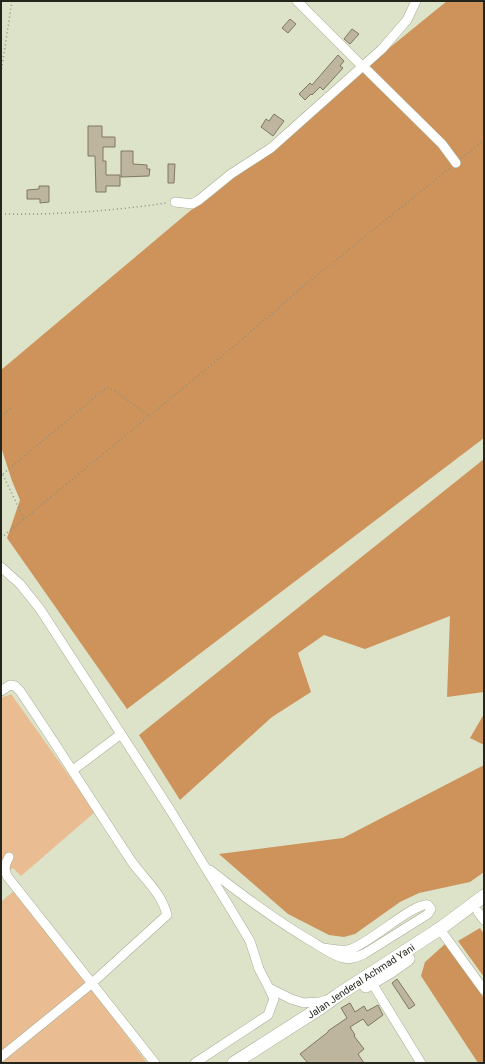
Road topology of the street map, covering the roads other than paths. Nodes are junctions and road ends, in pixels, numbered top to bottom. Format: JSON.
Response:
{"nodes":[{"id":1,"x":297,"y":1,"type":"edge"},
{"id":2,"x":416,"y":1,"type":"edge"},
{"id":3,"x":365,"y":68,"type":"junction"},
{"id":4,"x":456,"y":163,"type":"road end"},
{"id":5,"x":175,"y":202,"type":"road end"},
{"id":6,"x":1,"y":567,"type":"edge"},
{"id":7,"x":1,"y":691,"type":"edge"},
{"id":8,"x":121,"y":734,"type":"junction"},
{"id":9,"x":73,"y":770,"type":"junction"},
{"id":10,"x":9,"y":858,"type":"dead end"},
{"id":11,"x":205,"y":866,"type":"junction"},
{"id":12,"x":484,"y":896,"type":"edge"},
{"id":13,"x":482,"y":913,"type":"edge"},
{"id":14,"x":444,"y":935,"type":"junction"},
{"id":15,"x":323,"y":948,"type":"junction"},
{"id":16,"x":372,"y":983,"type":"junction"},
{"id":17,"x":91,"y":984,"type":"junction"},
{"id":18,"x":269,"y":988,"type":"junction"},
{"id":19,"x":484,"y":990,"type":"edge"},
{"id":20,"x":338,"y":994,"type":"junction"},
{"id":21,"x":1,"y":1057,"type":"edge"},
{"id":22,"x":155,"y":1063,"type":"edge"},
{"id":23,"x":195,"y":1063,"type":"edge"},
{"id":24,"x":234,"y":1063,"type":"edge"},
{"id":25,"x":247,"y":1063,"type":"edge"},
{"id":26,"x":421,"y":1063,"type":"edge"}],
"edges":[{"from":1,"to":3,"type":"street"},
{"from":2,"to":3,"type":"street"},
{"from":3,"to":4,"type":"street"},
{"from":3,"to":5,"type":"street"},
{"from":6,"to":8,"type":"street"},
{"from":7,"to":9,"type":"street"},
{"from":8,"to":9,"type":"street"},
{"from":8,"to":11,"type":"street"},
{"from":9,"to":17,"type":"street"},
{"from":10,"to":17,"type":"street"},
{"from":11,"to":15,"type":"street"},
{"from":11,"to":18,"type":"street"},
{"from":12,"to":20,"type":"highway","name":"Jalan Jenderal Achmad Yani"},
{"from":13,"to":14,"type":"highway","name":"Jalan Jenderal Achmad Yani"},
{"from":14,"to":16,"type":"highway","name":"Jalan Jenderal Achmad Yani"},
{"from":14,"to":19,"type":"street"},
{"from":15,"to":15,"type":"street"},
{"from":16,"to":25,"type":"highway","name":"Jalan Jenderal Achmad Yani"},
{"from":16,"to":26,"type":"street"},
{"from":17,"to":21,"type":"street"},
{"from":17,"to":22,"type":"street"},
{"from":18,"to":20,"type":"street"},
{"from":18,"to":23,"type":"street"},
{"from":20,"to":24,"type":"highway","name":"Jalan Jenderal Achmad Yani"}]}
